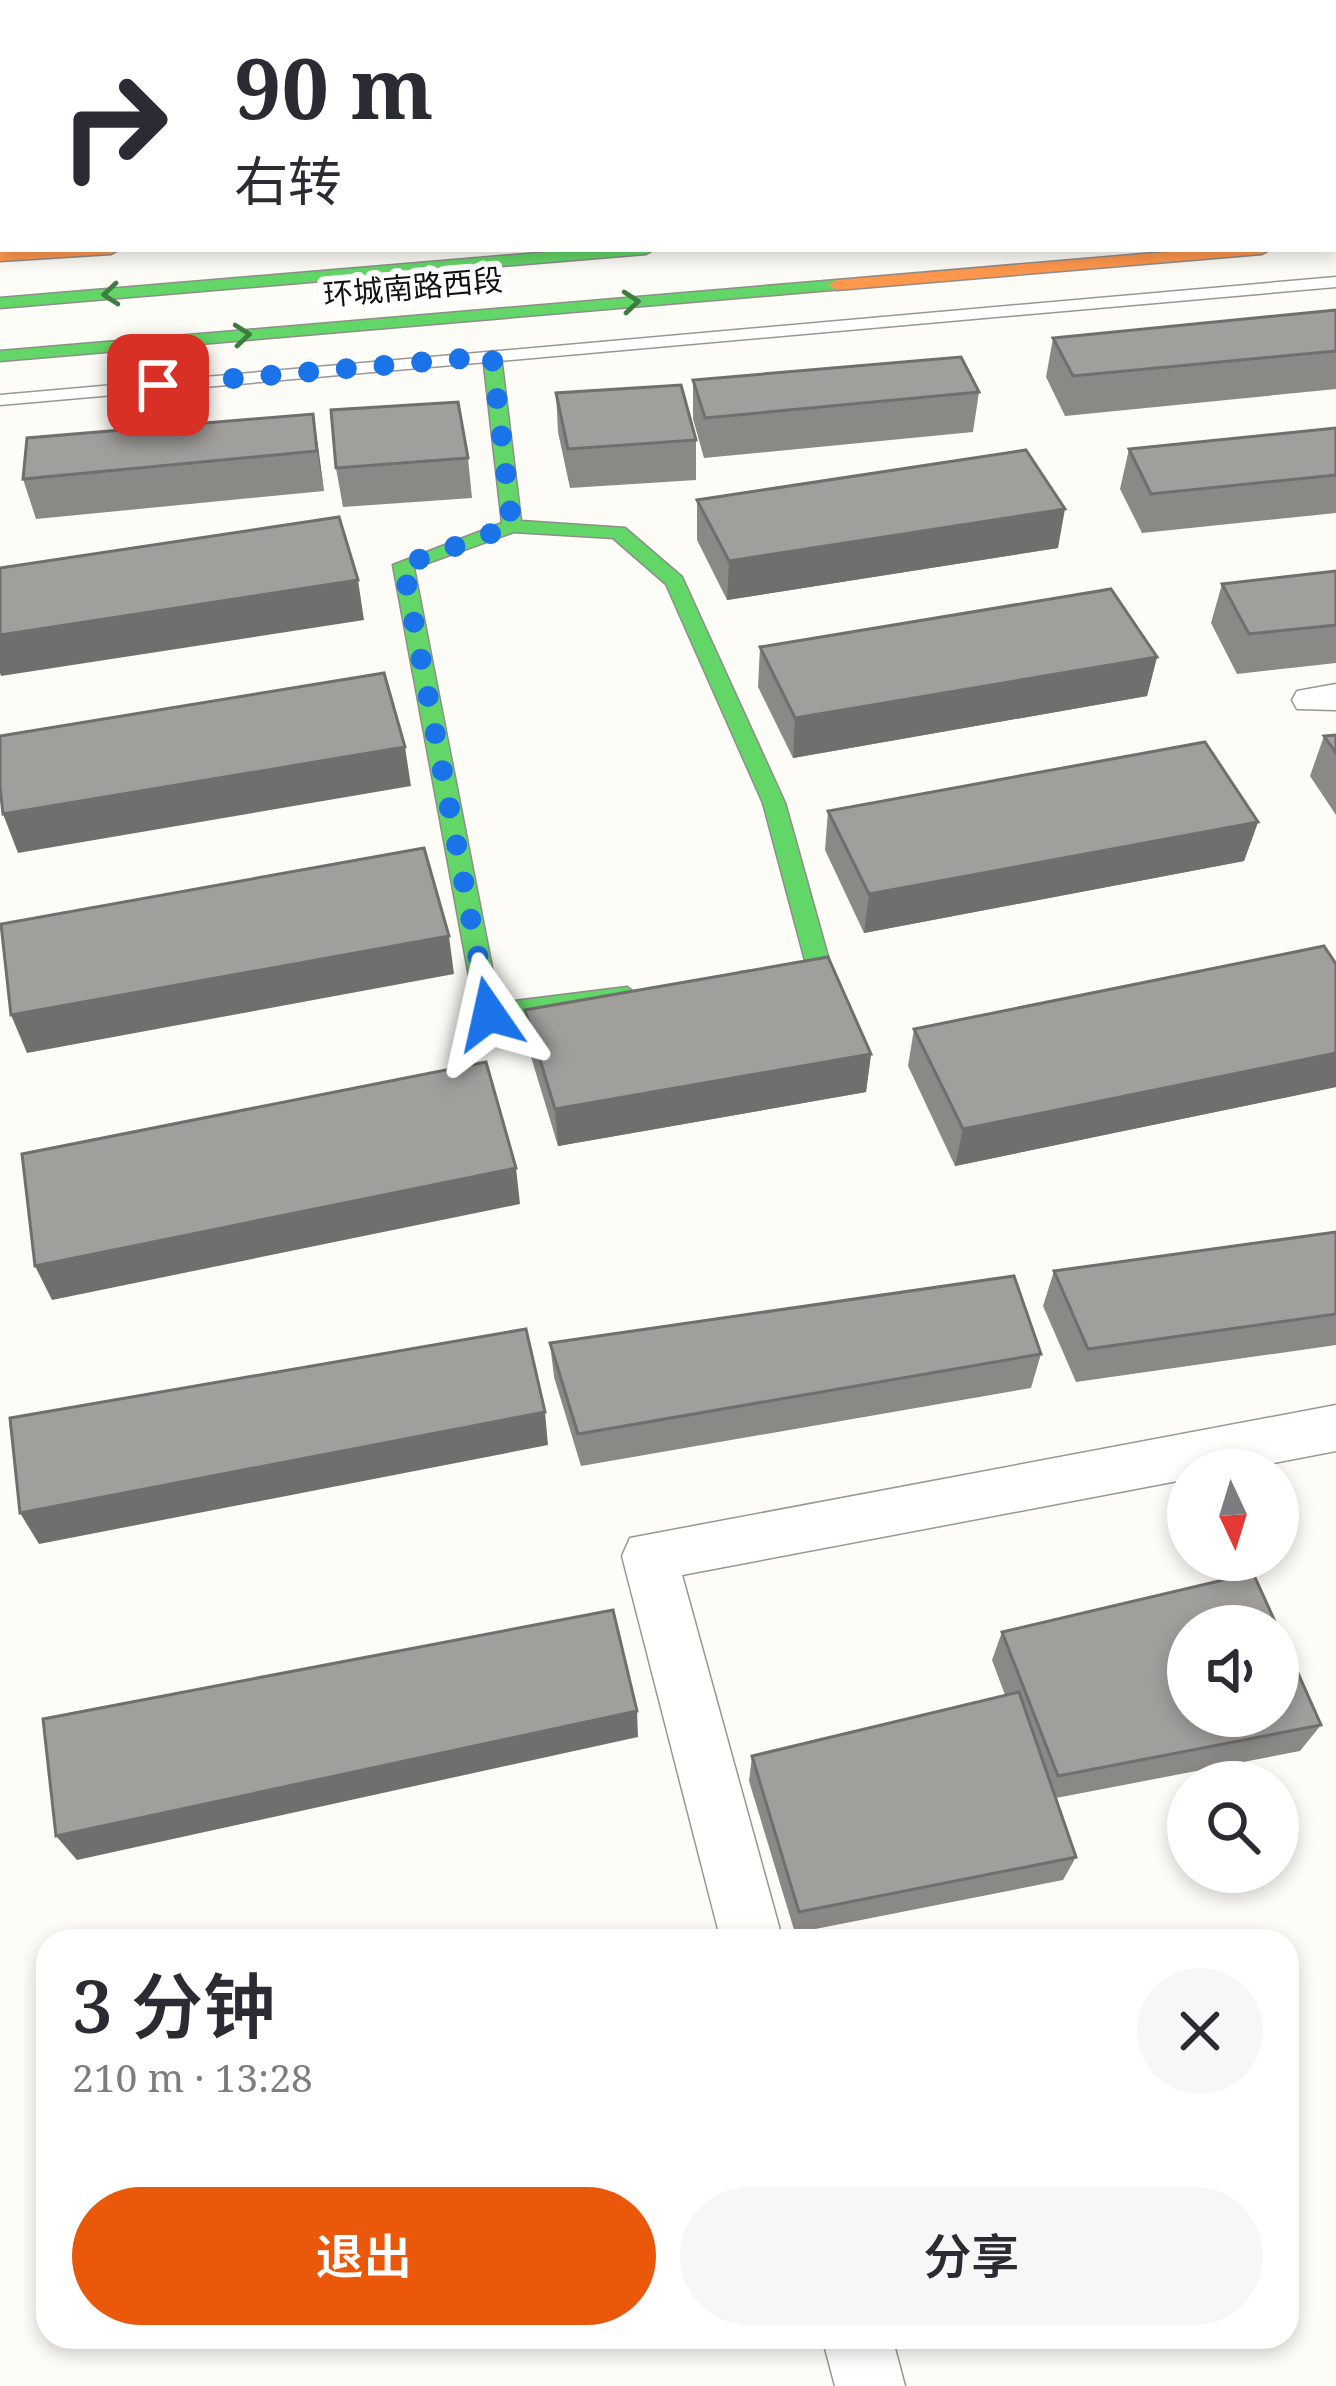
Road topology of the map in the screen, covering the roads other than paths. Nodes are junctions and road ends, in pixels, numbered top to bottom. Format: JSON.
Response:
{"nodes":[{"id":1,"x":63,"y":252,"type":"edge"},
{"id":2,"x":610,"y":252,"type":"edge"},
{"id":3,"x":1227,"y":252,"type":"edge"},
{"id":4,"x":0,"y":256,"type":"edge"},
{"id":5,"x":1336,"y":282,"type":"edge"},
{"id":6,"x":0,"y":303,"type":"edge"},
{"id":7,"x":0,"y":356,"type":"edge"},
{"id":8,"x":492,"y":356,"type":"junction"},
{"id":9,"x":0,"y":400,"type":"edge"},
{"id":10,"x":512,"y":526,"type":"junction"},
{"id":11,"x":702,"y":986,"type":"edge"},
{"id":12,"x":655,"y":992,"type":"edge"},
{"id":13,"x":1336,"y":1428,"type":"edge"},
{"id":14,"x":749,"y":1929,"type":"edge"},
{"id":15,"x":860,"y":2349,"type":"edge"},
{"id":16,"x":870,"y":2386,"type":"edge"}],
"edges":[{"from":1,"to":4,"type":"main road"},
{"from":2,"to":6,"type":"main road","name":"环城南路西段","one_way":true},
{"from":7,"to":3,"type":"main road","name":"环城南路西段","one_way":true},
{"from":5,"to":8,"type":"lane"},
{"from":8,"to":9,"type":"lane"},
{"from":8,"to":10,"type":"main road"},
{"from":10,"to":11,"type":"main road"},
{"from":10,"to":12,"type":"main road"},
{"from":13,"to":14,"type":"street"},
{"from":15,"to":16,"type":"street"}]}
